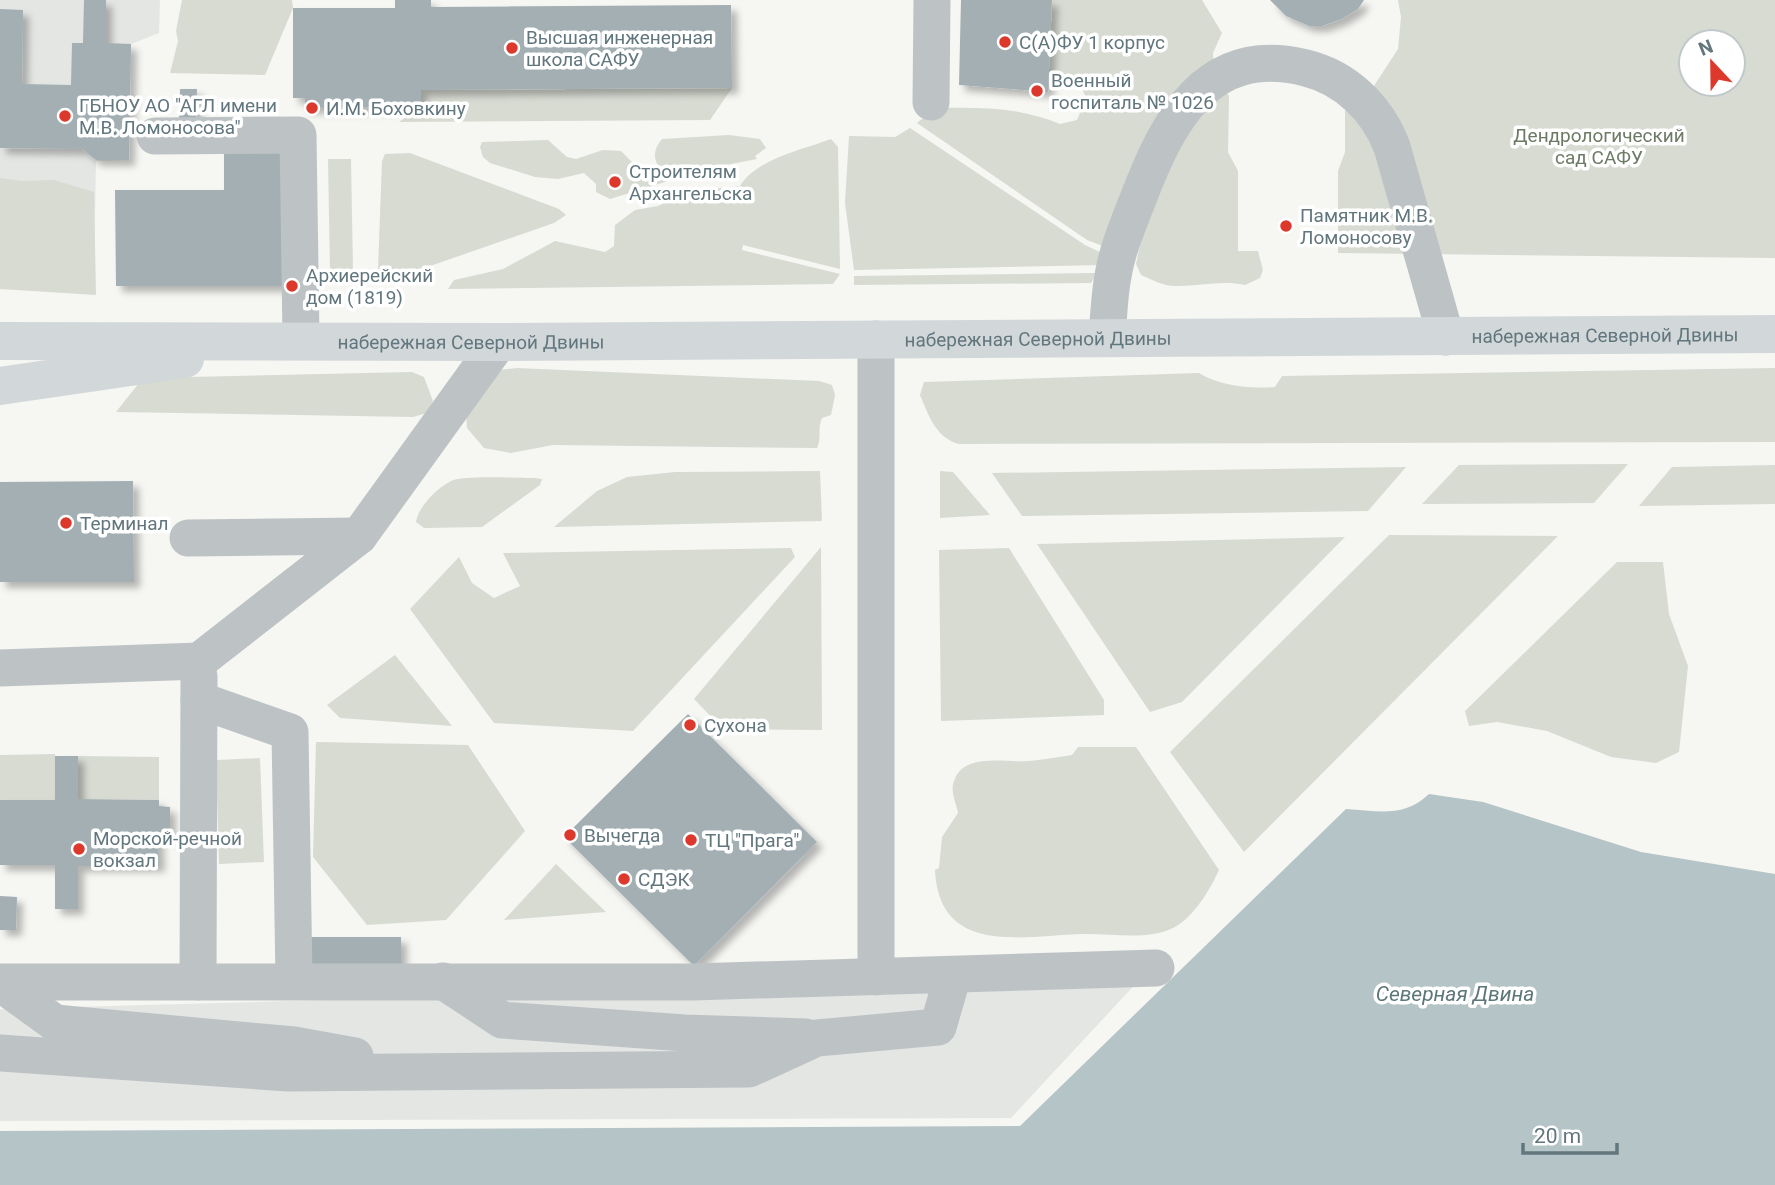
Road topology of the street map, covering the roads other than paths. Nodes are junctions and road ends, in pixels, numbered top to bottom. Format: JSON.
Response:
{"nodes":[{"id":1,"x":932,"y":0,"type":"edge"},
{"id":2,"x":931,"y":102,"type":"dead end"},
{"id":3,"x":155,"y":136,"type":"dead end"},
{"id":4,"x":1775,"y":334,"type":"edge"},
{"id":5,"x":1447,"y":337,"type":"junction"},
{"id":6,"x":1107,"y":338,"type":"junction"},
{"id":7,"x":876,"y":339,"type":"junction"},
{"id":8,"x":301,"y":340,"type":"junction"},
{"id":9,"x":0,"y":341,"type":"edge"},
{"id":10,"x":499,"y":342,"type":"junction"},
{"id":11,"x":0,"y":386,"type":"edge"},
{"id":12,"x":359,"y":536,"type":"junction"},
{"id":13,"x":188,"y":538,"type":"dead end"},
{"id":14,"x":199,"y":661,"type":"junction"},
{"id":15,"x":0,"y":668,"type":"edge"},
{"id":16,"x":199,"y":700,"type":"junction"},
{"id":17,"x":1156,"y":968,"type":"dead end"},
{"id":18,"x":953,"y":975,"type":"junction"},
{"id":19,"x":876,"y":977,"type":"junction"},
{"id":20,"x":294,"y":981,"type":"junction"},
{"id":21,"x":443,"y":981,"type":"junction"},
{"id":22,"x":0,"y":982,"type":"edge"},
{"id":23,"x":198,"y":982,"type":"junction"},
{"id":24,"x":817,"y":1038,"type":"junction"},
{"id":25,"x":0,"y":1053,"type":"edge"},
{"id":26,"x":435,"y":1072,"type":"junction"}],
"edges":[{"from":1,"to":2,"type":"street"},
{"from":3,"to":8,"type":"street"},
{"from":4,"to":5,"type":"main road","name":"набережная Северной Двины"},
{"from":5,"to":6,"type":"main road","name":"набережная Северной Двины"},
{"from":5,"to":6,"type":"street"},
{"from":6,"to":7,"type":"main road","name":"набережная Северной Двины"},
{"from":7,"to":10,"type":"main road","name":"набережная Северной Двины"},
{"from":7,"to":19,"type":"street"},
{"from":8,"to":9,"type":"main road","name":"набережная Северной Двины"},
{"from":8,"to":10,"type":"main road","name":"набережная Северной Двины"},
{"from":8,"to":11,"type":"main road","name":"набережная Северной Двины"},
{"from":10,"to":12,"type":"street"},
{"from":12,"to":13,"type":"street"},
{"from":12,"to":14,"type":"street"},
{"from":14,"to":15,"type":"street"},
{"from":14,"to":16,"type":"street"},
{"from":16,"to":20,"type":"street"},
{"from":16,"to":23,"type":"street"},
{"from":17,"to":18,"type":"street"},
{"from":18,"to":19,"type":"street"},
{"from":18,"to":24,"type":"street"},
{"from":19,"to":21,"type":"street"},
{"from":20,"to":21,"type":"street"},
{"from":20,"to":23,"type":"street"},
{"from":21,"to":24,"type":"street"},
{"from":22,"to":23,"type":"street"},
{"from":22,"to":26,"type":"street"},
{"from":24,"to":26,"type":"street"},
{"from":25,"to":26,"type":"street"}]}
